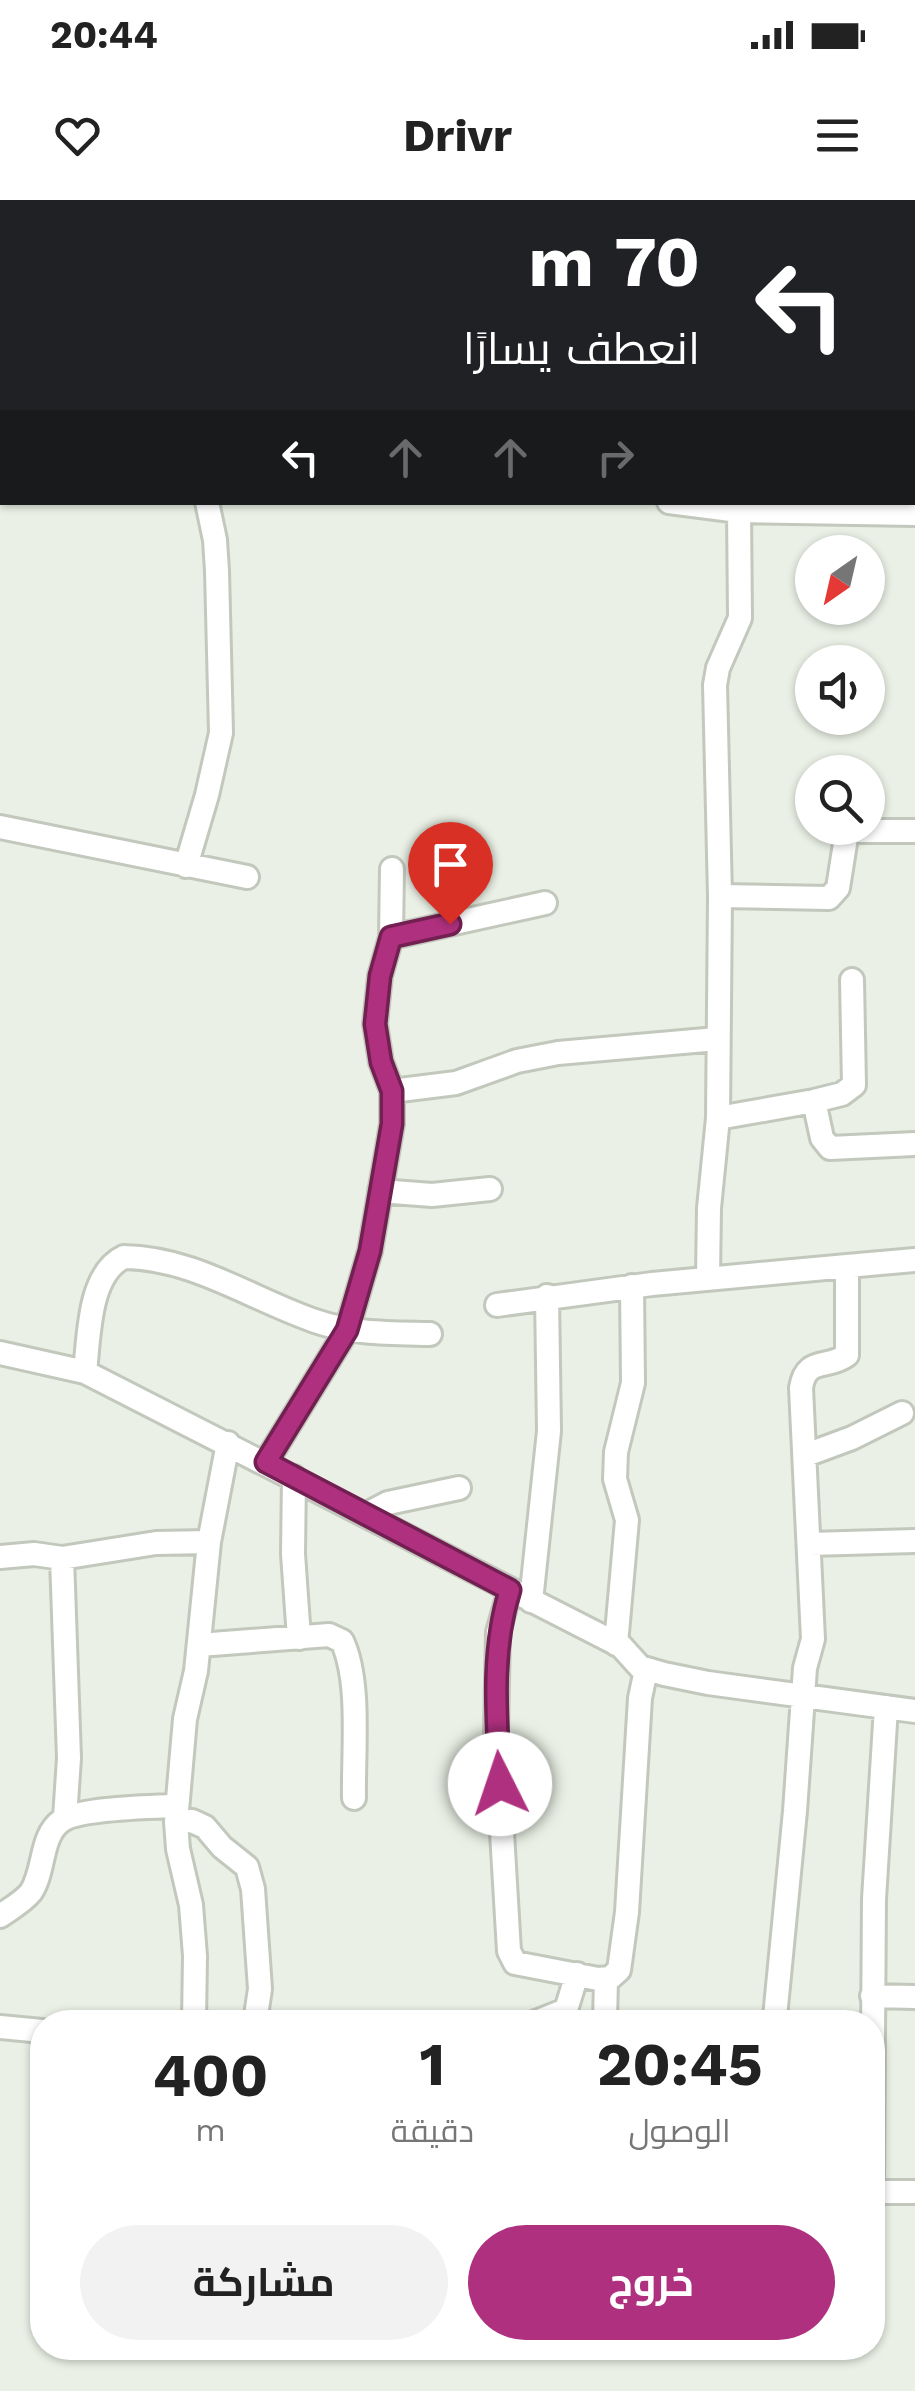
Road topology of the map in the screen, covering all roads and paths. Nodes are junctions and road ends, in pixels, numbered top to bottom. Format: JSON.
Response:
{"nodes":[{"id":1,"x":208,"y":505,"type":"edge"},
{"id":2,"x":691,"y":505,"type":"edge"},
{"id":3,"x":788,"y":506,"type":"edge"},
{"id":4,"x":738,"y":511,"type":"junction"},
{"id":5,"x":915,"y":514,"type":"edge"},
{"id":6,"x":0,"y":826,"type":"edge"},
{"id":7,"x":915,"y":830,"type":"edge"},
{"id":8,"x":186,"y":866,"type":"junction"},
{"id":9,"x":392,"y":869,"type":"dead end"},
{"id":10,"x":247,"y":877,"type":"dead end"},
{"id":11,"x":720,"y":896,"type":"junction"},
{"id":12,"x":544,"y":903,"type":"dead end"},
{"id":13,"x":391,"y":937,"type":"junction"},
{"id":14,"x":852,"y":980,"type":"dead end"},
{"id":15,"x":717,"y":1039,"type":"junction"},
{"id":16,"x":392,"y":1091,"type":"junction"},
{"id":17,"x":814,"y":1100,"type":"junction"},
{"id":18,"x":718,"y":1118,"type":"junction"},
{"id":19,"x":915,"y":1144,"type":"edge"},
{"id":20,"x":490,"y":1189,"type":"dead end"},
{"id":21,"x":380,"y":1191,"type":"junction"},
{"id":22,"x":915,"y":1260,"type":"edge"},
{"id":23,"x":847,"y":1266,"type":"junction"},
{"id":24,"x":708,"y":1278,"type":"junction"},
{"id":25,"x":632,"y":1286,"type":"junction"},
{"id":26,"x":547,"y":1296,"type":"junction"},
{"id":27,"x":497,"y":1304,"type":"dead end"},
{"id":28,"x":347,"y":1330,"type":"junction"},
{"id":29,"x":430,"y":1334,"type":"dead end"},
{"id":30,"x":0,"y":1353,"type":"edge"},
{"id":31,"x":85,"y":1372,"type":"junction"},
{"id":32,"x":902,"y":1413,"type":"dead end"},
{"id":33,"x":228,"y":1443,"type":"junction"},
{"id":34,"x":806,"y":1455,"type":"junction"},
{"id":35,"x":266,"y":1462,"type":"junction"},
{"id":36,"x":294,"y":1477,"type":"junction"},
{"id":37,"x":459,"y":1488,"type":"dead end"},
{"id":38,"x":367,"y":1514,"type":"junction"},
{"id":39,"x":915,"y":1541,"type":"edge"},
{"id":40,"x":209,"y":1542,"type":"junction"},
{"id":41,"x":810,"y":1544,"type":"junction"},
{"id":42,"x":0,"y":1557,"type":"edge"},
{"id":43,"x":62,"y":1558,"type":"junction"},
{"id":44,"x":521,"y":1596,"type":"junction"},
{"id":45,"x":299,"y":1638,"type":"junction"},
{"id":46,"x":616,"y":1644,"type":"junction"},
{"id":47,"x":200,"y":1645,"type":"junction"},
{"id":48,"x":646,"y":1670,"type":"junction"},
{"id":49,"x":803,"y":1696,"type":"junction"},
{"id":50,"x":886,"y":1707,"type":"junction"},
{"id":51,"x":915,"y":1710,"type":"edge"},
{"id":52,"x":354,"y":1798,"type":"dead end"},
{"id":53,"x":177,"y":1814,"type":"junction"},
{"id":54,"x":65,"y":1818,"type":"junction"},
{"id":55,"x":0,"y":1916,"type":"edge"},
{"id":56,"x":577,"y":1974,"type":"junction"},
{"id":57,"x":606,"y":1979,"type":"junction"},
{"id":58,"x":872,"y":1996,"type":"junction"},
{"id":59,"x":915,"y":1998,"type":"edge"},
{"id":60,"x":194,"y":2010,"type":"edge"},
{"id":61,"x":257,"y":2010,"type":"edge"},
{"id":62,"x":566,"y":2010,"type":"edge"},
{"id":63,"x":605,"y":2010,"type":"edge"},
{"id":64,"x":776,"y":2010,"type":"edge"},
{"id":65,"x":872,"y":2010,"type":"edge"},
{"id":66,"x":0,"y":2027,"type":"edge"},
{"id":67,"x":30,"y":2030,"type":"edge"},
{"id":68,"x":885,"y":2192,"type":"edge"},
{"id":69,"x":915,"y":2192,"type":"edge"}],
"edges":[{"from":1,"to":8,"type":"street"},
{"from":2,"to":4,"type":"street"},
{"from":3,"to":4,"type":"street"},
{"from":3,"to":5,"type":"street"},
{"from":4,"to":11,"type":"street"},
{"from":6,"to":8,"type":"street"},
{"from":7,"to":11,"type":"street"},
{"from":8,"to":10,"type":"street"},
{"from":9,"to":13,"type":"street"},
{"from":11,"to":15,"type":"street"},
{"from":12,"to":13,"type":"street"},
{"from":13,"to":16,"type":"street"},
{"from":14,"to":17,"type":"street"},
{"from":15,"to":16,"type":"street"},
{"from":15,"to":18,"type":"street"},
{"from":16,"to":21,"type":"street"},
{"from":17,"to":18,"type":"street"},
{"from":17,"to":19,"type":"street"},
{"from":18,"to":24,"type":"street"},
{"from":20,"to":21,"type":"street"},
{"from":21,"to":28,"type":"street"},
{"from":22,"to":23,"type":"street"},
{"from":23,"to":24,"type":"street"},
{"from":23,"to":34,"type":"street"},
{"from":24,"to":25,"type":"street"},
{"from":25,"to":26,"type":"street"},
{"from":25,"to":46,"type":"street"},
{"from":26,"to":27,"type":"street"},
{"from":26,"to":44,"type":"street"},
{"from":28,"to":29,"type":"street"},
{"from":28,"to":31,"type":"street"},
{"from":28,"to":35,"type":"street"},
{"from":30,"to":31,"type":"street"},
{"from":31,"to":33,"type":"street"},
{"from":32,"to":34,"type":"street"},
{"from":33,"to":35,"type":"street"},
{"from":33,"to":40,"type":"street"},
{"from":34,"to":41,"type":"street"},
{"from":35,"to":36,"type":"street"},
{"from":36,"to":38,"type":"street"},
{"from":36,"to":45,"type":"street"},
{"from":37,"to":38,"type":"street"},
{"from":38,"to":44,"type":"street"},
{"from":39,"to":41,"type":"street"},
{"from":40,"to":43,"type":"street"},
{"from":40,"to":47,"type":"street"},
{"from":41,"to":49,"type":"street"},
{"from":42,"to":43,"type":"street"},
{"from":43,"to":54,"type":"street"},
{"from":44,"to":46,"type":"street"},
{"from":44,"to":56,"type":"street"},
{"from":45,"to":47,"type":"street"},
{"from":45,"to":52,"type":"street"},
{"from":46,"to":48,"type":"street"},
{"from":47,"to":53,"type":"street"},
{"from":48,"to":49,"type":"street"},
{"from":48,"to":57,"type":"street"},
{"from":49,"to":50,"type":"street"},
{"from":49,"to":64,"type":"street"},
{"from":50,"to":51,"type":"street"},
{"from":50,"to":58,"type":"street"},
{"from":53,"to":54,"type":"street"},
{"from":53,"to":60,"type":"street"},
{"from":53,"to":61,"type":"street"},
{"from":54,"to":55,"type":"street"},
{"from":56,"to":57,"type":"street"},
{"from":56,"to":62,"type":"street"},
{"from":57,"to":63,"type":"street"},
{"from":58,"to":59,"type":"street"},
{"from":58,"to":65,"type":"street"},
{"from":66,"to":67,"type":"street"},
{"from":68,"to":69,"type":"street"}]}
